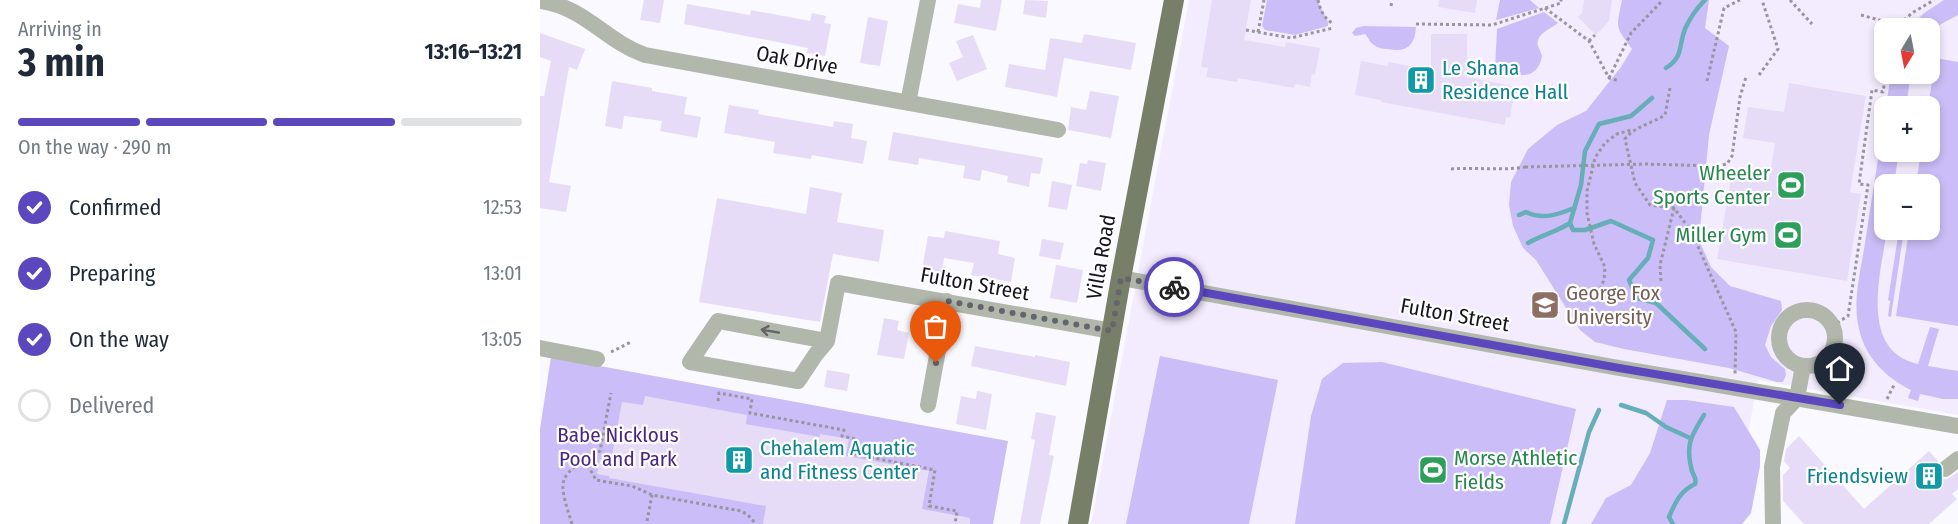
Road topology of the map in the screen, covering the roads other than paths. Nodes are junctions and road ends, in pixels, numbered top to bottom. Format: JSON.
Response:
{"nodes":[{"id":1,"x":928,"y":0,"type":"edge"},
{"id":2,"x":1174,"y":0,"type":"edge"},
{"id":3,"x":540,"y":1,"type":"edge"},
{"id":4,"x":908,"y":103,"type":"junction"},
{"id":5,"x":1058,"y":130,"type":"dead end"},
{"id":6,"x":1121,"y":278,"type":"junction"},
{"id":7,"x":947,"y":301,"type":"junction"},
{"id":8,"x":1112,"y":331,"type":"junction"},
{"id":9,"x":827,"y":341,"type":"junction"},
{"id":10,"x":540,"y":348,"type":"edge"},
{"id":11,"x":597,"y":358,"type":"road end"},
{"id":12,"x":1803,"y":366,"type":"junction"},
{"id":13,"x":1797,"y":398,"type":"junction"},
{"id":14,"x":928,"y":405,"type":"dead end"},
{"id":15,"x":1958,"y":426,"type":"edge"},
{"id":16,"x":1078,"y":524,"type":"edge"},
{"id":17,"x":1773,"y":524,"type":"edge"}],
"edges":[{"from":1,"to":4,"type":"street"},
{"from":2,"to":6,"type":"main road","name":"Villa Road"},
{"from":3,"to":4,"type":"street","name":"Oak Drive"},
{"from":4,"to":5,"type":"street","name":"Oak Drive"},
{"from":6,"to":8,"type":"main road","name":"Villa Road"},
{"from":6,"to":13,"type":"street","name":"Fulton Street"},
{"from":7,"to":8,"type":"street","name":"Fulton Street"},
{"from":7,"to":9,"type":"street","name":"Fulton Street"},
{"from":7,"to":14,"type":"street"},
{"from":8,"to":16,"type":"main road","name":"Villa Road"},
{"from":9,"to":9,"type":"street","one_way":true},
{"from":10,"to":11,"type":"street"},
{"from":12,"to":12,"type":"street"},
{"from":12,"to":13,"type":"street"},
{"from":13,"to":15,"type":"street","name":"Fulton Street"},
{"from":13,"to":17,"type":"street"}]}
